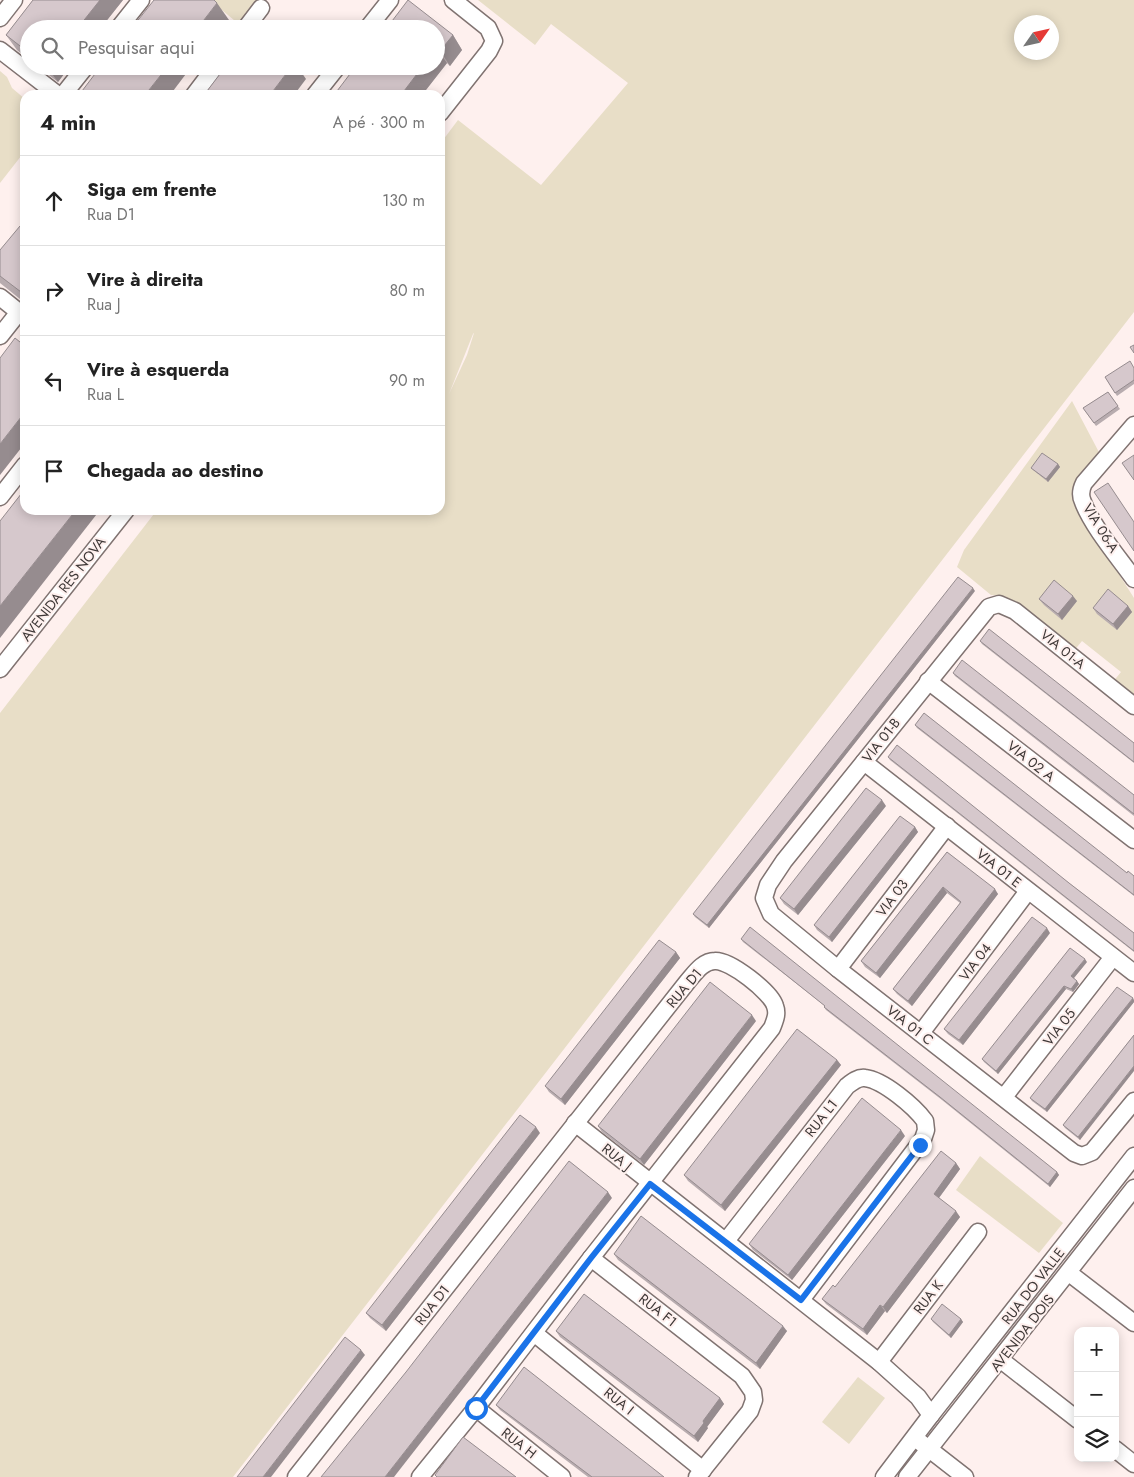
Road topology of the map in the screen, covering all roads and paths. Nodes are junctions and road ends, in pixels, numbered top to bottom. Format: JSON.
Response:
{"nodes":[{"id":1,"x":14,"y":0,"type":"edge"},
{"id":2,"x":141,"y":0,"type":"edge"},
{"id":3,"x":390,"y":0,"type":"edge"},
{"id":4,"x":453,"y":0,"type":"edge"},
{"id":5,"x":261,"y":8,"type":"dead end"},
{"id":6,"x":0,"y":18,"type":"edge"},
{"id":7,"x":125,"y":20,"type":"edge"},
{"id":8,"x":252,"y":20,"type":"edge"},
{"id":9,"x":374,"y":20,"type":"edge"},
{"id":10,"x":0,"y":50,"type":"edge"},
{"id":11,"x":20,"y":66,"type":"edge"},
{"id":12,"x":32,"y":75,"type":"edge"},
{"id":13,"x":79,"y":75,"type":"edge"},
{"id":14,"x":209,"y":75,"type":"edge"},
{"id":15,"x":331,"y":75,"type":"edge"},
{"id":16,"x":52,"y":90,"type":"edge"},
{"id":17,"x":67,"y":90,"type":"edge"},
{"id":18,"x":198,"y":90,"type":"edge"},
{"id":19,"x":319,"y":90,"type":"edge"},
{"id":20,"x":445,"y":107,"type":"edge"},
{"id":21,"x":0,"y":298,"type":"edge"},
{"id":22,"x":20,"y":313,"type":"edge"},
{"id":23,"x":20,"y":316,"type":"edge"},
{"id":24,"x":0,"y":336,"type":"edge"},
{"id":25,"x":1134,"y":425,"type":"edge"},
{"id":26,"x":20,"y":471,"type":"edge"},
{"id":27,"x":0,"y":497,"type":"edge"},
{"id":28,"x":122,"y":515,"type":"edge"},
{"id":29,"x":1134,"y":579,"type":"edge"},
{"id":30,"x":988,"y":607,"type":"joint"},
{"id":31,"x":0,"y":669,"type":"edge"},
{"id":32,"x":928,"y":681,"type":"junction"},
{"id":33,"x":1134,"y":706,"type":"edge"},
{"id":34,"x":864,"y":762,"type":"junction"},
{"id":35,"x":947,"y":826,"type":"junction"},
{"id":36,"x":1134,"y":840,"type":"edge"},
{"id":37,"x":775,"y":875,"type":"joint"},
{"id":38,"x":1028,"y":891,"type":"junction"},
{"id":39,"x":1113,"y":957,"type":"junction"},
{"id":40,"x":838,"y":969,"type":"junction"},
{"id":41,"x":1134,"y":973,"type":"edge"},
{"id":42,"x":921,"y":1033,"type":"junction"},
{"id":43,"x":1004,"y":1097,"type":"junction"},
{"id":44,"x":1134,"y":1101,"type":"edge"},
{"id":45,"x":576,"y":1123,"type":"junction"},
{"id":46,"x":1134,"y":1156,"type":"edge"},
{"id":47,"x":650,"y":1184,"type":"junction"},
{"id":48,"x":1134,"y":1188,"type":"edge"},
{"id":49,"x":978,"y":1232,"type":"dead end"},
{"id":50,"x":726,"y":1241,"type":"junction"},
{"id":51,"x":591,"y":1258,"type":"junction"},
{"id":52,"x":1069,"y":1273,"type":"junction"},
{"id":53,"x":801,"y":1300,"type":"junction"},
{"id":54,"x":1134,"y":1323,"type":"edge"},
{"id":55,"x":534,"y":1333,"type":"junction"},
{"id":56,"x":1000,"y":1360,"type":"junction"},
{"id":57,"x":879,"y":1362,"type":"junction"},
{"id":58,"x":476,"y":1408,"type":"junction"},
{"id":59,"x":931,"y":1414,"type":"junction"},
{"id":60,"x":1074,"y":1417,"type":"edge"},
{"id":61,"x":914,"y":1438,"type":"junction"},
{"id":62,"x":928,"y":1449,"type":"junction"},
{"id":63,"x":1119,"y":1452,"type":"edge"},
{"id":64,"x":1134,"y":1464,"type":"edge"},
{"id":65,"x":700,"y":1473,"type":"edge"},
{"id":66,"x":296,"y":1477,"type":"edge"},
{"id":67,"x":420,"y":1477,"type":"edge"},
{"id":68,"x":562,"y":1477,"type":"edge"},
{"id":69,"x":884,"y":1477,"type":"edge"},
{"id":70,"x":907,"y":1477,"type":"edge"},
{"id":71,"x":965,"y":1477,"type":"edge"}],
"edges":[{"from":1,"to":6,"type":"street"},
{"from":2,"to":7,"type":"street"},
{"from":3,"to":9,"type":"street"},
{"from":4,"to":20,"type":"street"},
{"from":5,"to":8,"type":"street"},
{"from":10,"to":11,"type":"street"},
{"from":12,"to":16,"type":"street"},
{"from":13,"to":17,"type":"street"},
{"from":14,"to":18,"type":"street"},
{"from":15,"to":19,"type":"street"},
{"from":21,"to":22,"type":"street"},
{"from":23,"to":24,"type":"street"},
{"from":25,"to":29,"type":"street","name":"VIA 06-A"},
{"from":26,"to":27,"type":"street"},
{"from":28,"to":31,"type":"street","name":"AVENIDA RES NOVA"},
{"from":30,"to":32,"type":"street","name":"VIA 01-B"},
{"from":30,"to":33,"type":"street","name":"VIA 01-A"},
{"from":32,"to":34,"type":"street","name":"VIA 01-B"},
{"from":32,"to":36,"type":"street","name":"VIA 02 A"},
{"from":34,"to":35,"type":"street","name":"VIA 01 E"},
{"from":34,"to":37,"type":"street","name":"VIA 01-B"},
{"from":35,"to":38,"type":"street","name":"VIA 01 E"},
{"from":35,"to":40,"type":"street","name":"VIA 03"},
{"from":37,"to":40,"type":"street","name":"VIA 01 C"},
{"from":38,"to":39,"type":"street","name":"VIA 01 E"},
{"from":38,"to":42,"type":"street","name":"VIA 04"},
{"from":39,"to":41,"type":"street","name":"VIA 01 E"},
{"from":39,"to":43,"type":"street","name":"VIA 05"},
{"from":40,"to":42,"type":"street","name":"VIA 01 C"},
{"from":42,"to":43,"type":"street","name":"VIA 01 C"},
{"from":43,"to":44,"type":"street","name":"VIA 01 C"},
{"from":45,"to":47,"type":"street","name":"RUA J"},
{"from":45,"to":47,"type":"street","name":"RUA D1"},
{"from":45,"to":66,"type":"street","name":"RUA D1"},
{"from":46,"to":59,"type":"street","name":"RUA DO VALLE"},
{"from":47,"to":50,"type":"street","name":"RUA J"},
{"from":47,"to":51,"type":"street","name":"RUA D1"},
{"from":48,"to":52,"type":"street","name":"AVENIDA DOIS"},
{"from":49,"to":57,"type":"street","name":"RUA K"},
{"from":50,"to":53,"type":"street","name":"RUA J"},
{"from":50,"to":53,"type":"street","name":"RUA L1"},
{"from":51,"to":55,"type":"street","name":"RUA D1"},
{"from":51,"to":65,"type":"street","name":"RUA F1"},
{"from":52,"to":54,"type":"street"},
{"from":52,"to":56,"type":"street","name":"AVENIDA DOIS"},
{"from":53,"to":57,"type":"street","name":"RUA J"},
{"from":55,"to":58,"type":"street","name":"RUA D1"},
{"from":55,"to":65,"type":"street","name":"RUA I"},
{"from":56,"to":60,"type":"street"},
{"from":56,"to":62,"type":"street","name":"AVENIDA DOIS"},
{"from":57,"to":59,"type":"street","name":"RUA J"},
{"from":58,"to":67,"type":"street","name":"RUA D1"},
{"from":58,"to":68,"type":"street","name":"RUA H"},
{"from":59,"to":61,"type":"street","name":"RUA DO VALLE"},
{"from":61,"to":62,"type":"street"},
{"from":61,"to":69,"type":"street","name":"RUA DO VALLE"},
{"from":62,"to":70,"type":"street","name":"AVENIDA DOIS"},
{"from":62,"to":71,"type":"street"},
{"from":63,"to":64,"type":"street"}]}
